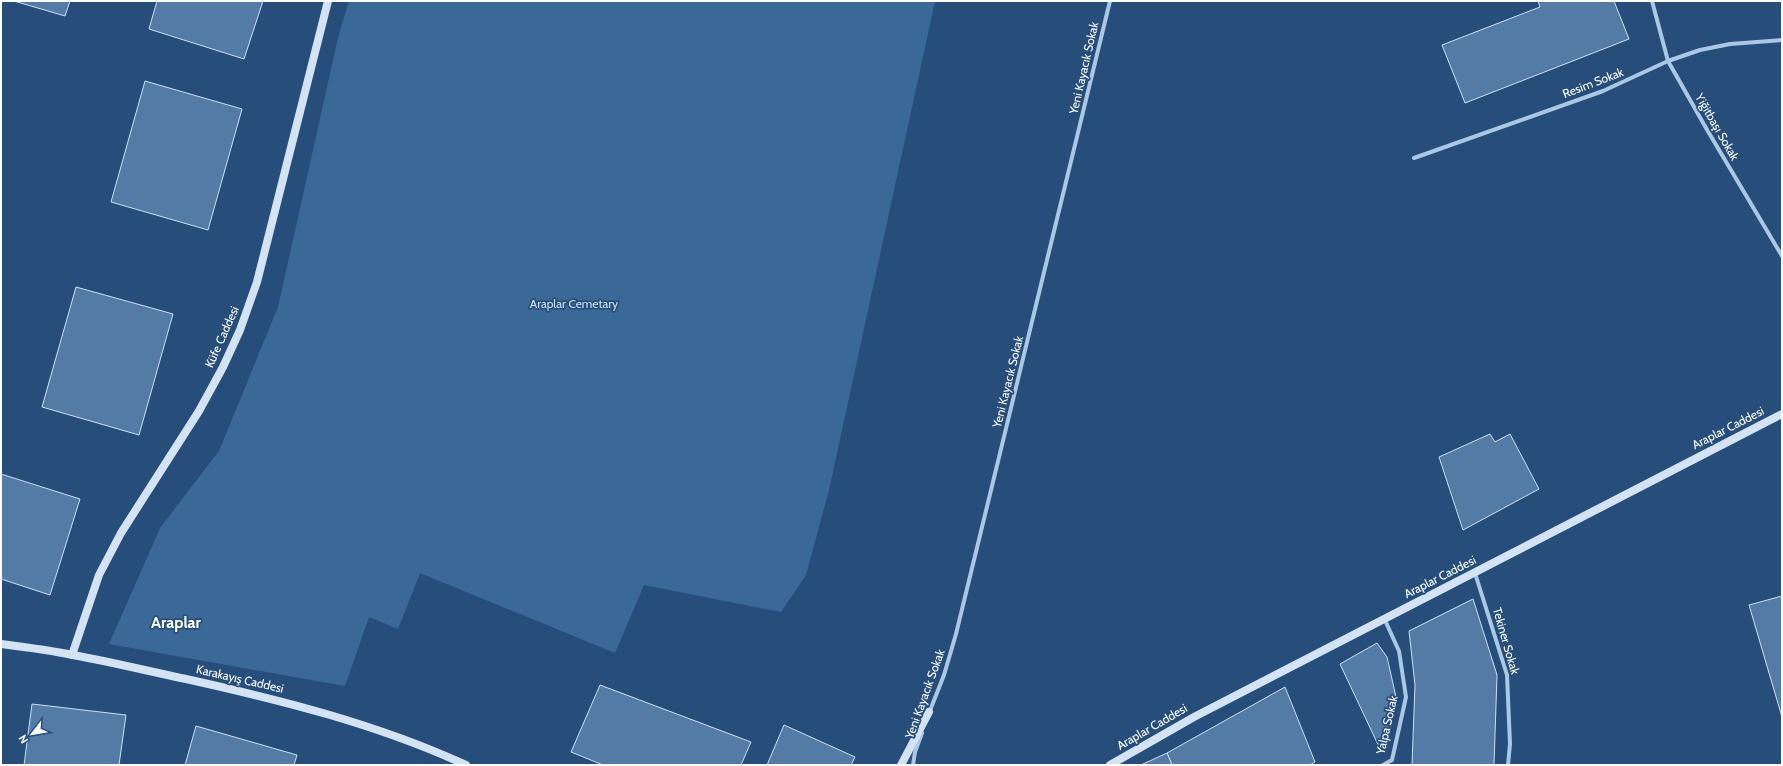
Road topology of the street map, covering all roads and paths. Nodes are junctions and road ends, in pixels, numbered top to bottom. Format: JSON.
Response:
{"nodes":[{"id":1,"x":328,"y":1,"type":"edge"},
{"id":2,"x":1110,"y":1,"type":"edge"},
{"id":3,"x":1652,"y":1,"type":"edge"},
{"id":4,"x":1782,"y":40,"type":"edge"},
{"id":5,"x":1668,"y":61,"type":"junction"},
{"id":6,"x":1414,"y":158,"type":"dead end"},
{"id":7,"x":1782,"y":256,"type":"edge"},
{"id":8,"x":1782,"y":414,"type":"edge"},
{"id":9,"x":1475,"y":572,"type":"junction"},
{"id":10,"x":1384,"y":618,"type":"junction"},
{"id":11,"x":1,"y":644,"type":"edge"},
{"id":12,"x":72,"y":654,"type":"junction"},
{"id":13,"x":929,"y":712,"type":"junction"},
{"id":14,"x":466,"y":765,"type":"edge"},
{"id":15,"x":901,"y":765,"type":"edge"},
{"id":16,"x":913,"y":765,"type":"edge"},
{"id":17,"x":1110,"y":765,"type":"edge"},
{"id":18,"x":1383,"y":765,"type":"edge"},
{"id":19,"x":1508,"y":765,"type":"edge"}],
"edges":[{"from":1,"to":12,"type":"street","name":"Küfe Caddesi"},
{"from":2,"to":13,"type":"street","name":"Yeni Kayacık Sokak"},
{"from":3,"to":5,"type":"street","name":"Yiğitbaşı Sokak"},
{"from":4,"to":5,"type":"street","name":"Resim Sokak"},
{"from":5,"to":6,"type":"street","name":"Resim Sokak"},
{"from":5,"to":7,"type":"street","name":"Yiğitbaşı Sokak"},
{"from":8,"to":9,"type":"street","name":"Araplar Caddesi"},
{"from":9,"to":10,"type":"street","name":"Araplar Caddesi"},
{"from":9,"to":19,"type":"street","name":"Tekiner Sokak"},
{"from":10,"to":17,"type":"street","name":"Araplar Caddesi"},
{"from":10,"to":18,"type":"street","name":"Yalpa Sokak"},
{"from":11,"to":12,"type":"street","name":"Karakayış Caddesi"},
{"from":12,"to":14,"type":"street","name":"Karakayış Caddesi"},
{"from":13,"to":15,"type":"street"},
{"from":13,"to":16,"type":"street","name":"Yeni Kayacık Sokak"}]}
